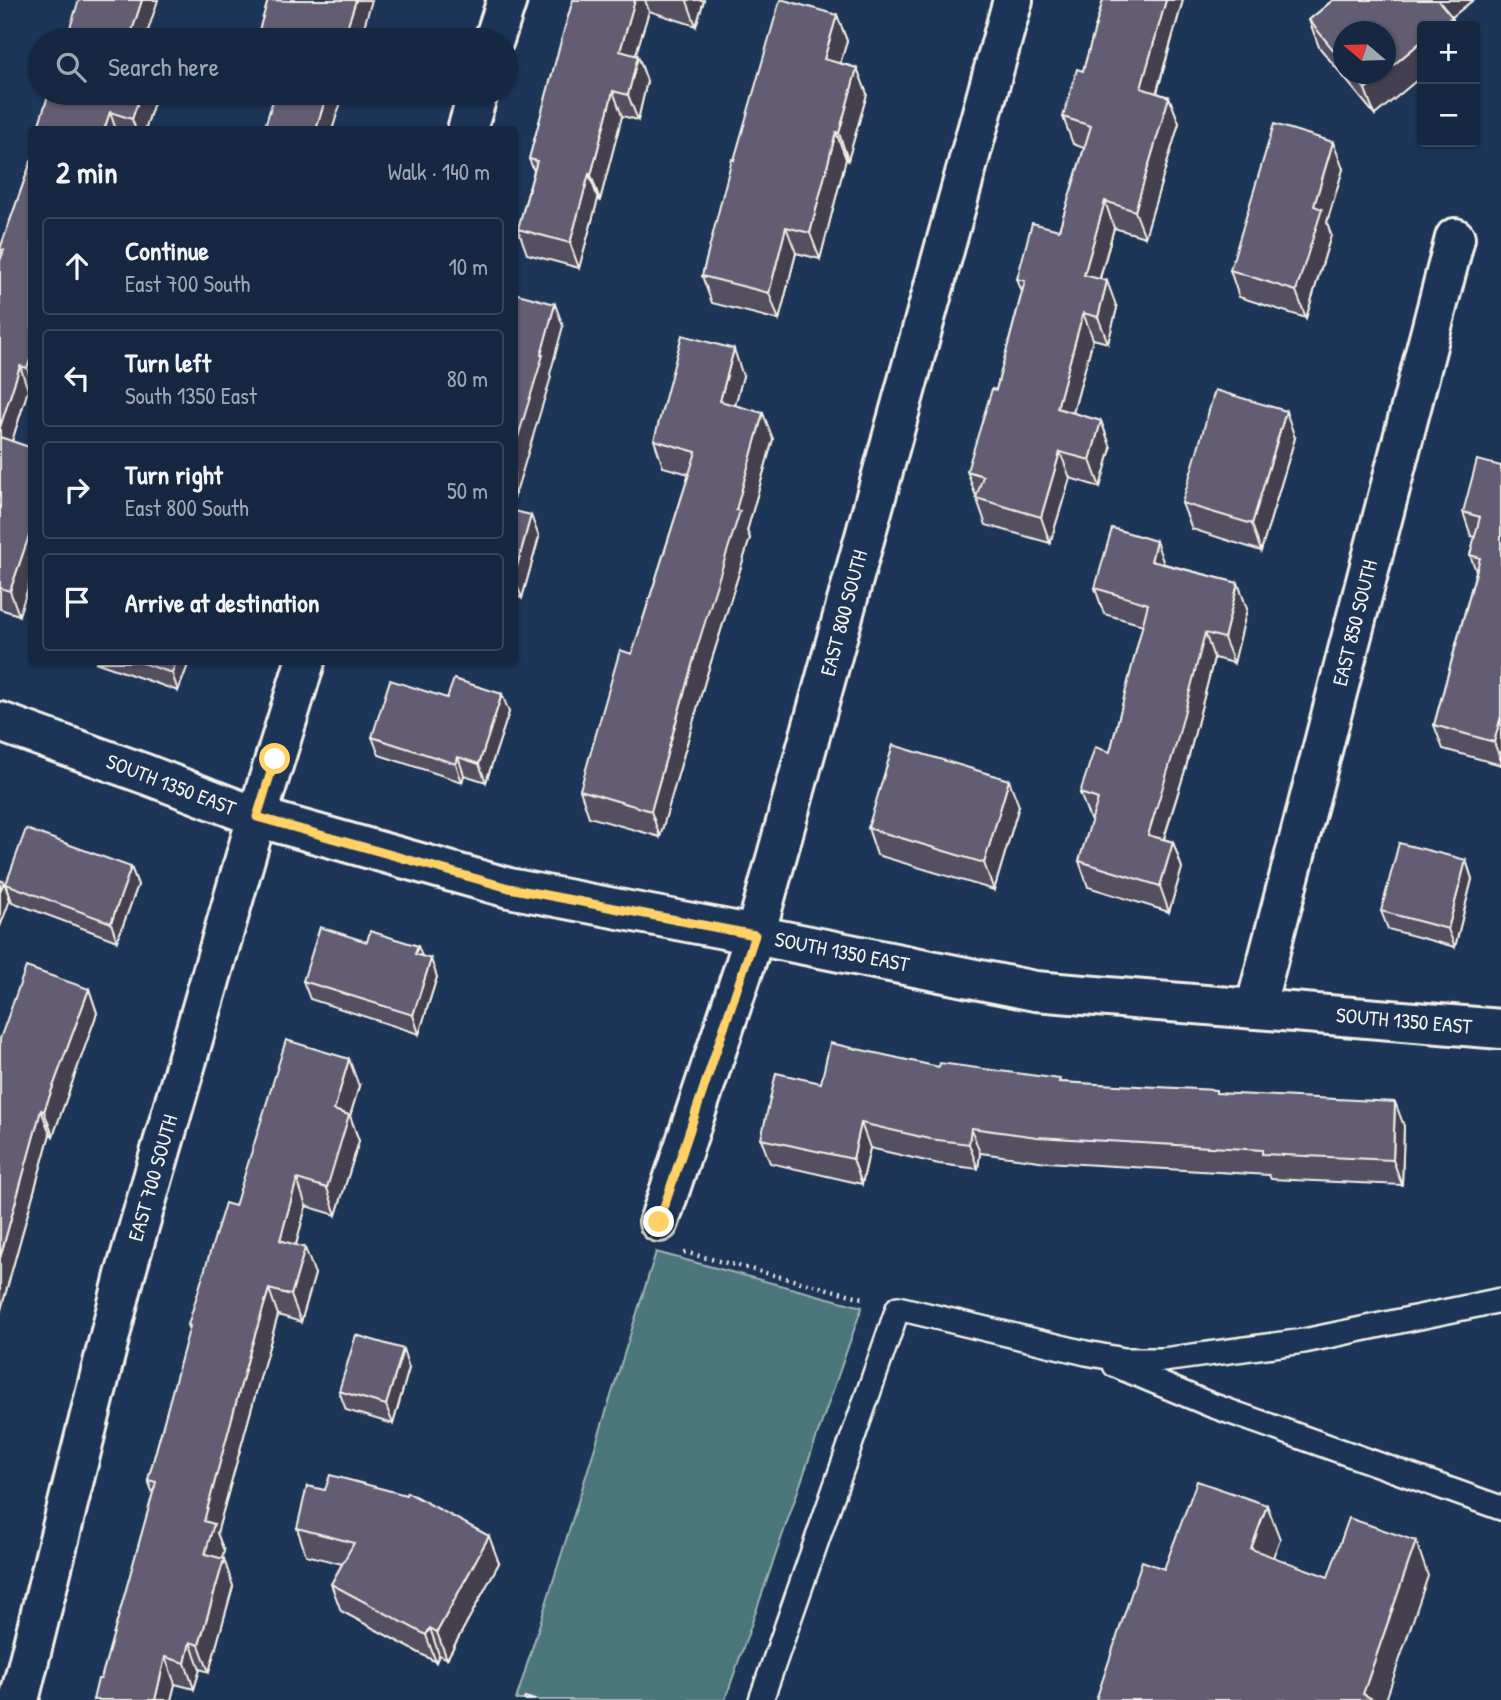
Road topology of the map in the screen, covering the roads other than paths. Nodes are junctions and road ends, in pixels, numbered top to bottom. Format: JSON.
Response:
{"nodes":[{"id":1,"x":507,"y":0,"type":"edge"},
{"id":2,"x":1013,"y":0,"type":"edge"},
{"id":3,"x":498,"y":28,"type":"edge"},
{"id":4,"x":474,"y":105,"type":"edge"},
{"id":5,"x":468,"y":126,"type":"edge"},
{"id":6,"x":1455,"y":238,"type":"dead end"},
{"id":7,"x":304,"y":665,"type":"edge"},
{"id":8,"x":0,"y":722,"type":"edge"},
{"id":9,"x":257,"y":817,"type":"junction"},
{"id":10,"x":755,"y":935,"type":"junction"},
{"id":11,"x":1255,"y":1009,"type":"junction"},
{"id":12,"x":1501,"y":1029,"type":"edge"},
{"id":13,"x":669,"y":1236,"type":"road end"},
{"id":14,"x":1501,"y":1300,"type":"edge"},
{"id":15,"x":1086,"y":1353,"type":"junction"},
{"id":16,"x":1501,"y":1508,"type":"edge"},
{"id":17,"x":19,"y":1700,"type":"edge"},
{"id":18,"x":761,"y":1700,"type":"edge"}],
"edges":[{"from":1,"to":3,"type":"street"},
{"from":2,"to":10,"type":"street","name":"EAST 800 SOUTH"},
{"from":4,"to":5,"type":"street"},
{"from":6,"to":11,"type":"street","name":"EAST 850 SOUTH"},
{"from":7,"to":9,"type":"street","name":"EAST 700 SOUTH"},
{"from":8,"to":9,"type":"street","name":"SOUTH 1350 EAST"},
{"from":9,"to":10,"type":"street","name":"SOUTH 1350 EAST"},
{"from":9,"to":17,"type":"street","name":"EAST 700 SOUTH"},
{"from":10,"to":11,"type":"street","name":"SOUTH 1350 EAST"},
{"from":10,"to":13,"type":"street","name":"EAST 800 SOUTH"},
{"from":11,"to":12,"type":"street","name":"SOUTH 1350 EAST"},
{"from":14,"to":15,"type":"lane"},
{"from":15,"to":16,"type":"lane"},
{"from":15,"to":18,"type":"lane"}]}
